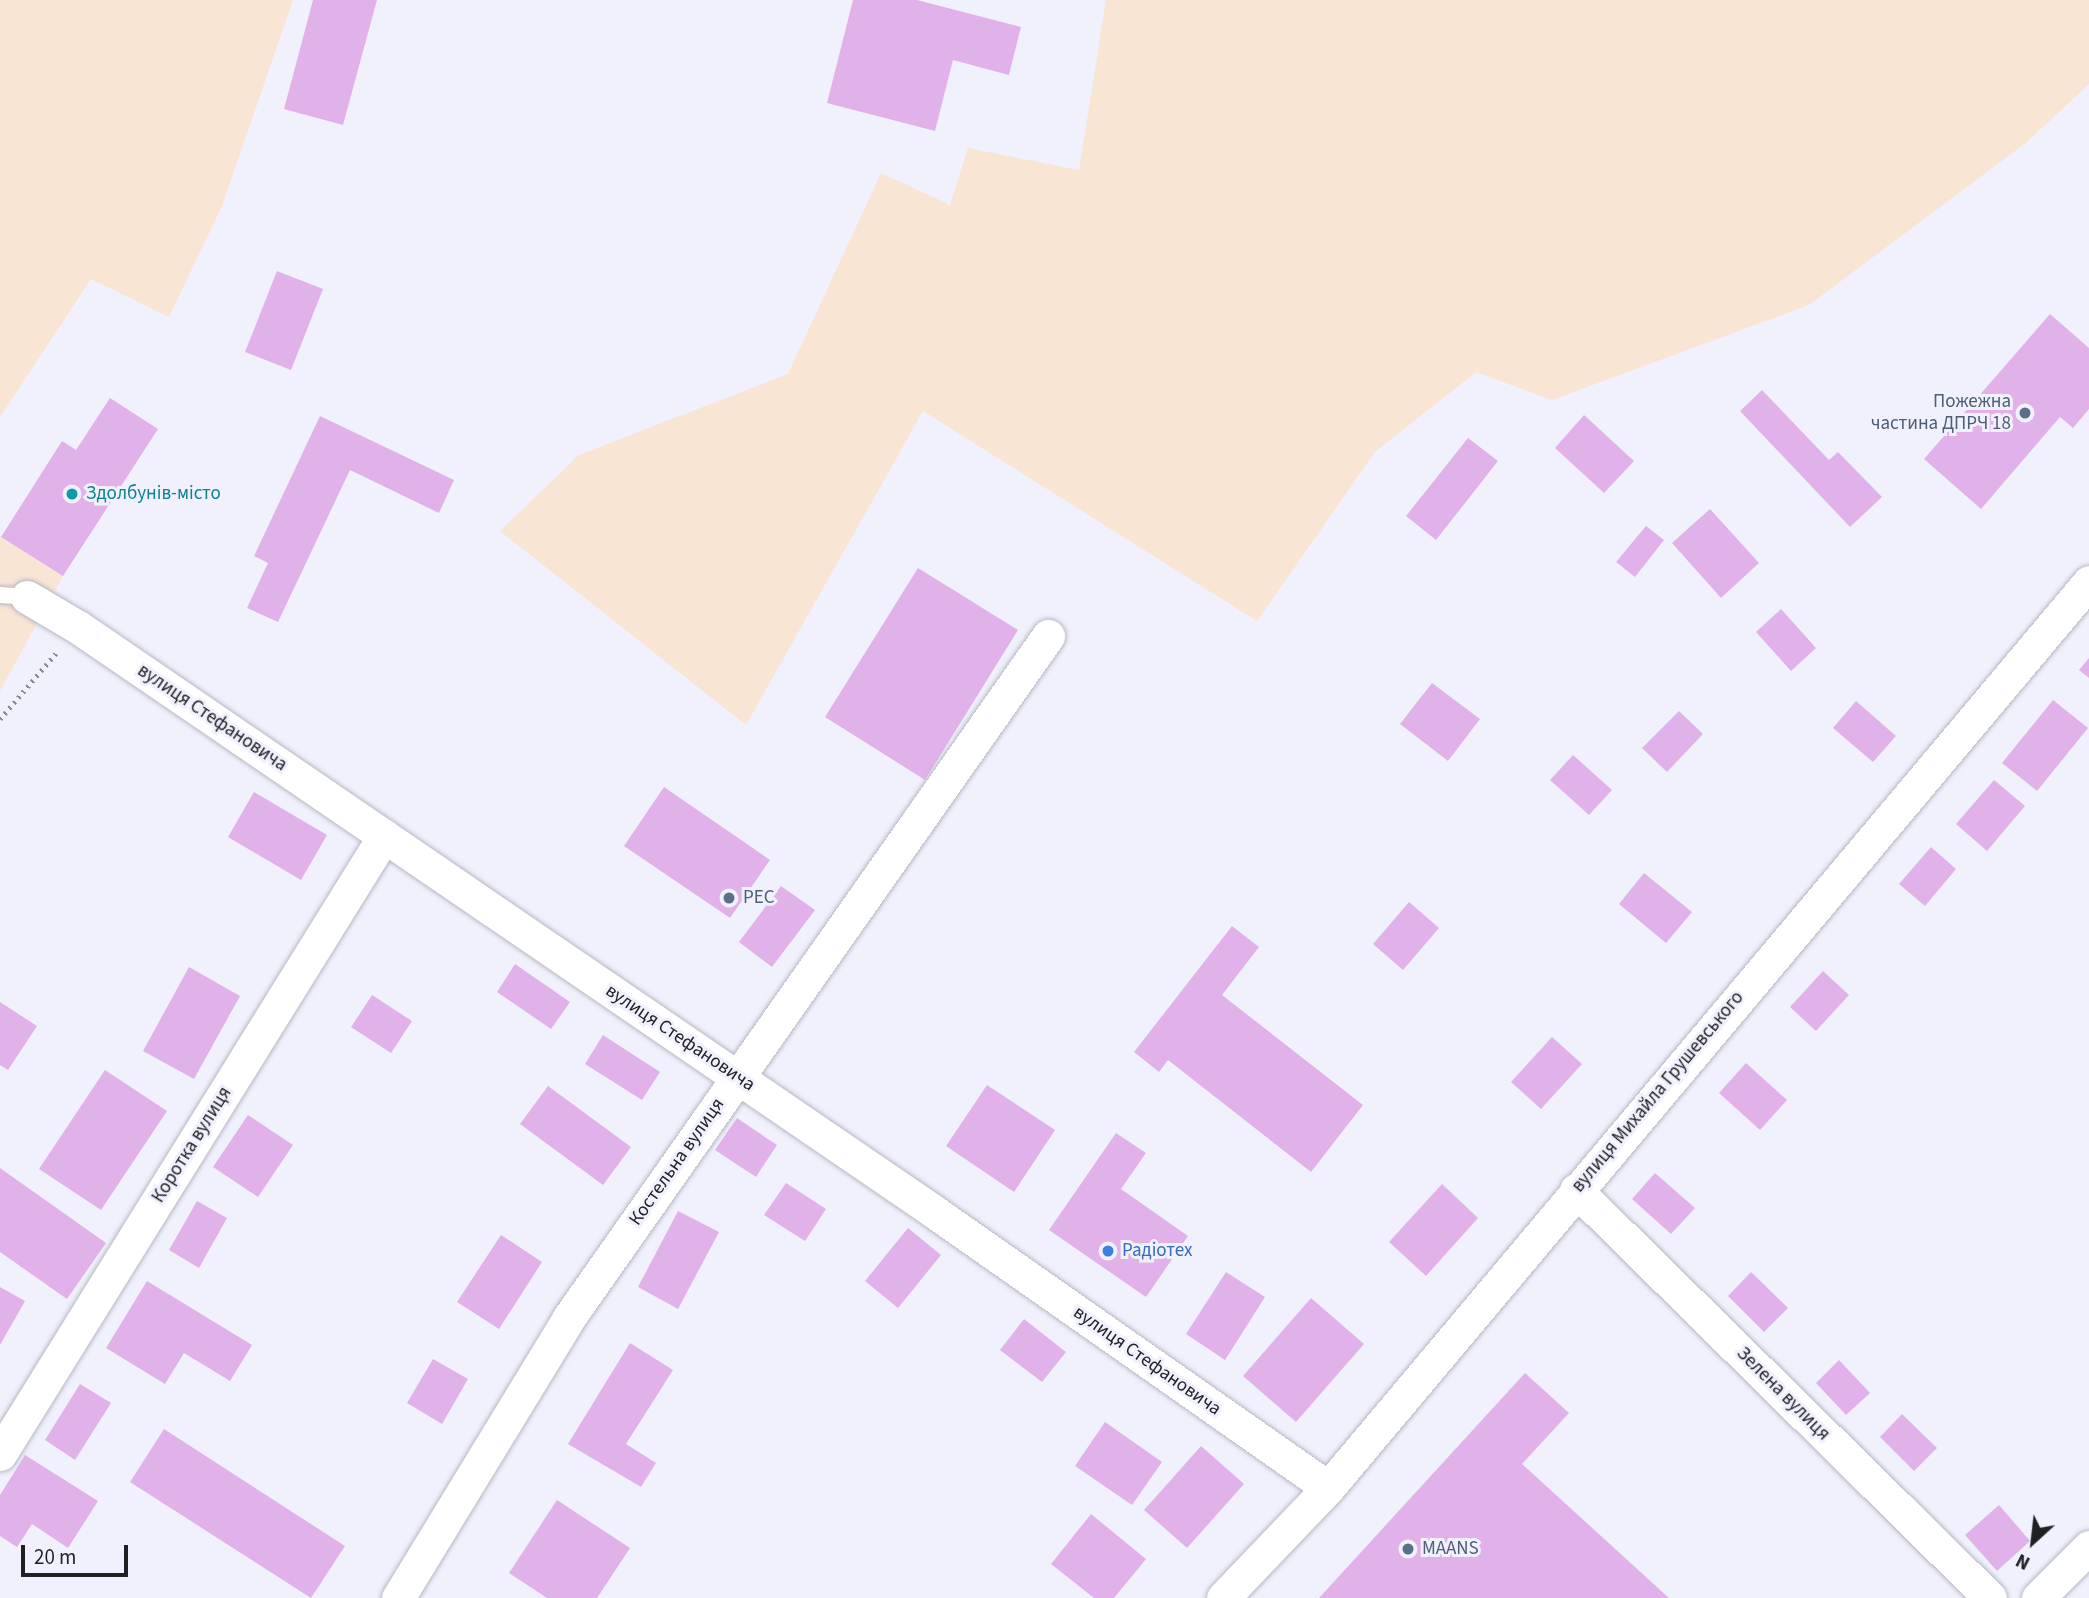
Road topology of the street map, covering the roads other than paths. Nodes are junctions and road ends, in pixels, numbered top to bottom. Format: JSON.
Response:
{"nodes":[{"id":1,"x":2089,"y":582,"type":"edge"},
{"id":2,"x":14,"y":596,"type":"edge"},
{"id":3,"x":1048,"y":636,"type":"dead end"},
{"id":4,"x":384,"y":836,"type":"junction"},
{"id":5,"x":736,"y":1076,"type":"junction"},
{"id":6,"x":1576,"y":1190,"type":"junction"},
{"id":7,"x":0,"y":1454,"type":"edge"},
{"id":8,"x":1328,"y":1488,"type":"junction"},
{"id":9,"x":2089,"y":1547,"type":"edge"},
{"id":10,"x":398,"y":1598,"type":"edge"},
{"id":11,"x":1223,"y":1598,"type":"edge"},
{"id":12,"x":1990,"y":1598,"type":"edge"},
{"id":13,"x":2038,"y":1598,"type":"edge"}],
"edges":[{"from":1,"to":6,"type":"street","name":"вулиця Михайла Грушевського"},
{"from":2,"to":4,"type":"street","name":"вулиця Стефановича"},
{"from":3,"to":5,"type":"street","name":"Костельна вулиця"},
{"from":4,"to":5,"type":"street","name":"вулиця Стефановича"},
{"from":4,"to":7,"type":"street","name":"Коротка вулиця"},
{"from":5,"to":8,"type":"street","name":"вулиця Стефановича"},
{"from":5,"to":10,"type":"street","name":"Костельна вулиця"},
{"from":6,"to":8,"type":"street","name":"вулиця Михайла Грушевського"},
{"from":6,"to":12,"type":"street","name":"Зелена вулиця"},
{"from":8,"to":11,"type":"street","name":"вулиця Михайла Грушевського"},
{"from":9,"to":13,"type":"street"}]}
